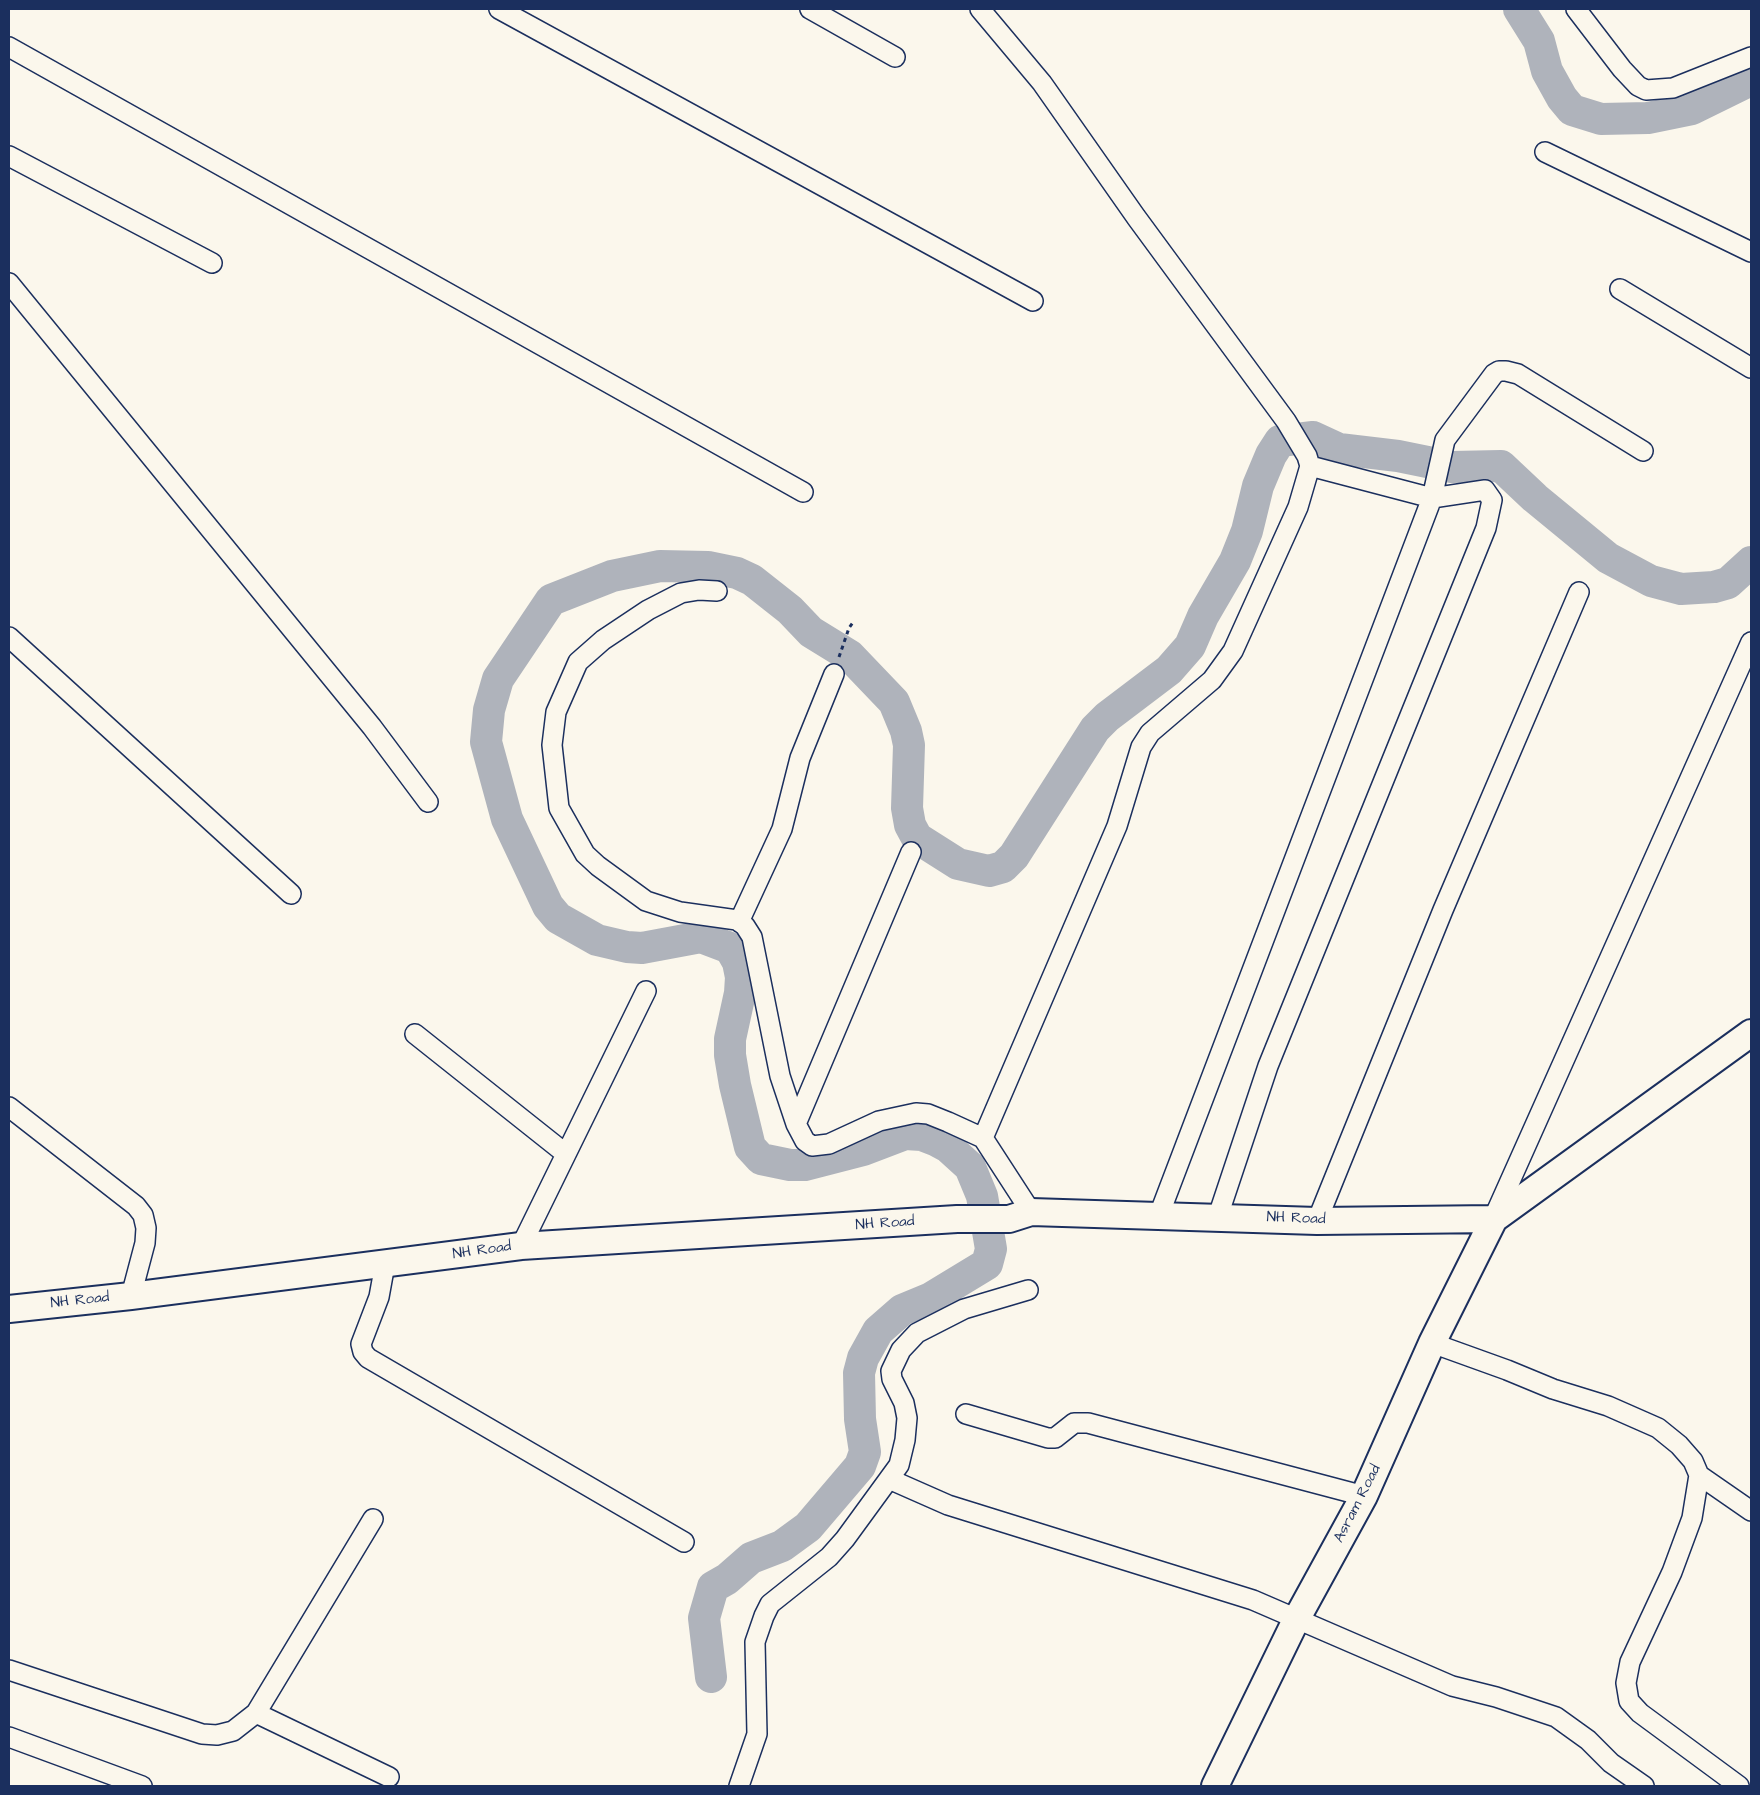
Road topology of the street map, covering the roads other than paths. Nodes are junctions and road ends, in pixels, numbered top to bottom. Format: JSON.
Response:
{"nodes":[{"id":1,"x":499,"y":9,"type":"edge"},
{"id":2,"x":810,"y":9,"type":"edge"},
{"id":3,"x":980,"y":9,"type":"edge"},
{"id":4,"x":1576,"y":9,"type":"edge"},
{"id":5,"x":9,"y":47,"type":"edge"},
{"id":6,"x":896,"y":57,"type":"dead end"},
{"id":7,"x":1751,"y":57,"type":"edge"},
{"id":8,"x":1545,"y":152,"type":"dead end"},
{"id":9,"x":9,"y":156,"type":"edge"},
{"id":10,"x":1751,"y":252,"type":"edge"},
{"id":11,"x":212,"y":263,"type":"dead end"},
{"id":12,"x":9,"y":284,"type":"edge"},
{"id":13,"x":1620,"y":289,"type":"dead end"},
{"id":14,"x":1033,"y":301,"type":"dead end"},
{"id":15,"x":1751,"y":368,"type":"edge"},
{"id":16,"x":1643,"y":451,"type":"dead end"},
{"id":17,"x":1309,"y":461,"type":"junction"},
{"id":18,"x":1434,"y":489,"type":"junction"},
{"id":19,"x":803,"y":492,"type":"dead end"},
{"id":20,"x":717,"y":591,"type":"dead end"},
{"id":21,"x":1580,"y":592,"type":"dead end"},
{"id":22,"x":9,"y":637,"type":"edge"},
{"id":23,"x":1751,"y":642,"type":"edge"},
{"id":24,"x":834,"y":674,"type":"road end"},
{"id":25,"x":428,"y":802,"type":"dead end"},
{"id":26,"x":911,"y":852,"type":"dead end"},
{"id":27,"x":291,"y":894,"type":"dead end"},
{"id":28,"x":740,"y":922,"type":"junction"},
{"id":29,"x":646,"y":991,"type":"dead end"},
{"id":30,"x":415,"y":1034,"type":"dead end"},
{"id":31,"x":1750,"y":1038,"type":"edge"},
{"id":32,"x":9,"y":1107,"type":"edge"},
{"id":33,"x":796,"y":1124,"type":"junction"},
{"id":34,"x":983,"y":1138,"type":"junction"},
{"id":35,"x":566,"y":1154,"type":"junction"},
{"id":36,"x":1020,"y":1215,"type":"junction"},
{"id":37,"x":1159,"y":1215,"type":"junction"},
{"id":38,"x":1218,"y":1216,"type":"junction"},
{"id":39,"x":1494,"y":1219,"type":"junction"},
{"id":40,"x":1317,"y":1221,"type":"junction"},
{"id":41,"x":521,"y":1246,"type":"junction"},
{"id":42,"x":385,"y":1264,"type":"junction"},
{"id":43,"x":1028,"y":1290,"type":"dead end"},
{"id":44,"x":131,"y":1296,"type":"junction"},
{"id":45,"x":9,"y":1309,"type":"edge"},
{"id":46,"x":1432,"y":1342,"type":"junction"},
{"id":47,"x":966,"y":1414,"type":"dead end"},
{"id":48,"x":1699,"y":1476,"type":"junction"},
{"id":49,"x":889,"y":1479,"type":"junction"},
{"id":50,"x":1364,"y":1496,"type":"junction"},
{"id":51,"x":1751,"y":1511,"type":"edge"},
{"id":52,"x":373,"y":1519,"type":"dead end"},
{"id":53,"x":684,"y":1542,"type":"dead end"},
{"id":54,"x":1296,"y":1620,"type":"junction"},
{"id":55,"x":9,"y":1670,"type":"edge"},
{"id":56,"x":256,"y":1713,"type":"junction"},
{"id":57,"x":9,"y":1737,"type":"edge"},
{"id":58,"x":389,"y":1777,"type":"dead end"},
{"id":59,"x":142,"y":1786,"type":"edge"},
{"id":60,"x":739,"y":1786,"type":"edge"},
{"id":61,"x":1215,"y":1786,"type":"edge"},
{"id":62,"x":1644,"y":1786,"type":"edge"},
{"id":63,"x":1739,"y":1786,"type":"edge"}],
"edges":[{"from":1,"to":14,"type":"street"},
{"from":2,"to":6,"type":"street"},
{"from":3,"to":17,"type":"street"},
{"from":4,"to":7,"type":"street"},
{"from":5,"to":19,"type":"street"},
{"from":8,"to":10,"type":"street"},
{"from":9,"to":11,"type":"street"},
{"from":12,"to":25,"type":"street"},
{"from":13,"to":15,"type":"street"},
{"from":16,"to":18,"type":"street"},
{"from":17,"to":18,"type":"street"},
{"from":17,"to":34,"type":"street"},
{"from":18,"to":37,"type":"street"},
{"from":18,"to":38,"type":"street"},
{"from":20,"to":28,"type":"street"},
{"from":21,"to":40,"type":"street"},
{"from":22,"to":27,"type":"street"},
{"from":23,"to":39,"type":"street"},
{"from":24,"to":28,"type":"street"},
{"from":26,"to":33,"type":"street"},
{"from":28,"to":33,"type":"street"},
{"from":29,"to":35,"type":"street"},
{"from":30,"to":35,"type":"street"},
{"from":31,"to":39,"type":"main road"},
{"from":32,"to":44,"type":"street"},
{"from":33,"to":34,"type":"street"},
{"from":34,"to":36,"type":"street"},
{"from":35,"to":41,"type":"street"},
{"from":36,"to":37,"type":"main road","name":"NH Road"},
{"from":36,"to":41,"type":"main road","name":"NH Road"},
{"from":37,"to":38,"type":"main road","name":"NH Road"},
{"from":38,"to":40,"type":"main road","name":"NH Road"},
{"from":39,"to":40,"type":"main road","name":"NH Road"},
{"from":39,"to":46,"type":"main road","name":"Asram Road"},
{"from":41,"to":42,"type":"main road","name":"NH Road"},
{"from":42,"to":44,"type":"main road","name":"NH Road"},
{"from":42,"to":53,"type":"street"},
{"from":43,"to":49,"type":"street"},
{"from":44,"to":45,"type":"main road","name":"NH Road"},
{"from":46,"to":48,"type":"street"},
{"from":46,"to":50,"type":"main road","name":"Asram Road"},
{"from":47,"to":50,"type":"street"},
{"from":48,"to":51,"type":"street"},
{"from":48,"to":63,"type":"street"},
{"from":49,"to":54,"type":"street"},
{"from":49,"to":60,"type":"street"},
{"from":50,"to":54,"type":"main road","name":"Asram Road"},
{"from":52,"to":56,"type":"street"},
{"from":54,"to":61,"type":"main road","name":"Asram Road"},
{"from":54,"to":62,"type":"street"},
{"from":55,"to":56,"type":"street"},
{"from":56,"to":58,"type":"street"},
{"from":57,"to":59,"type":"street"}]}
